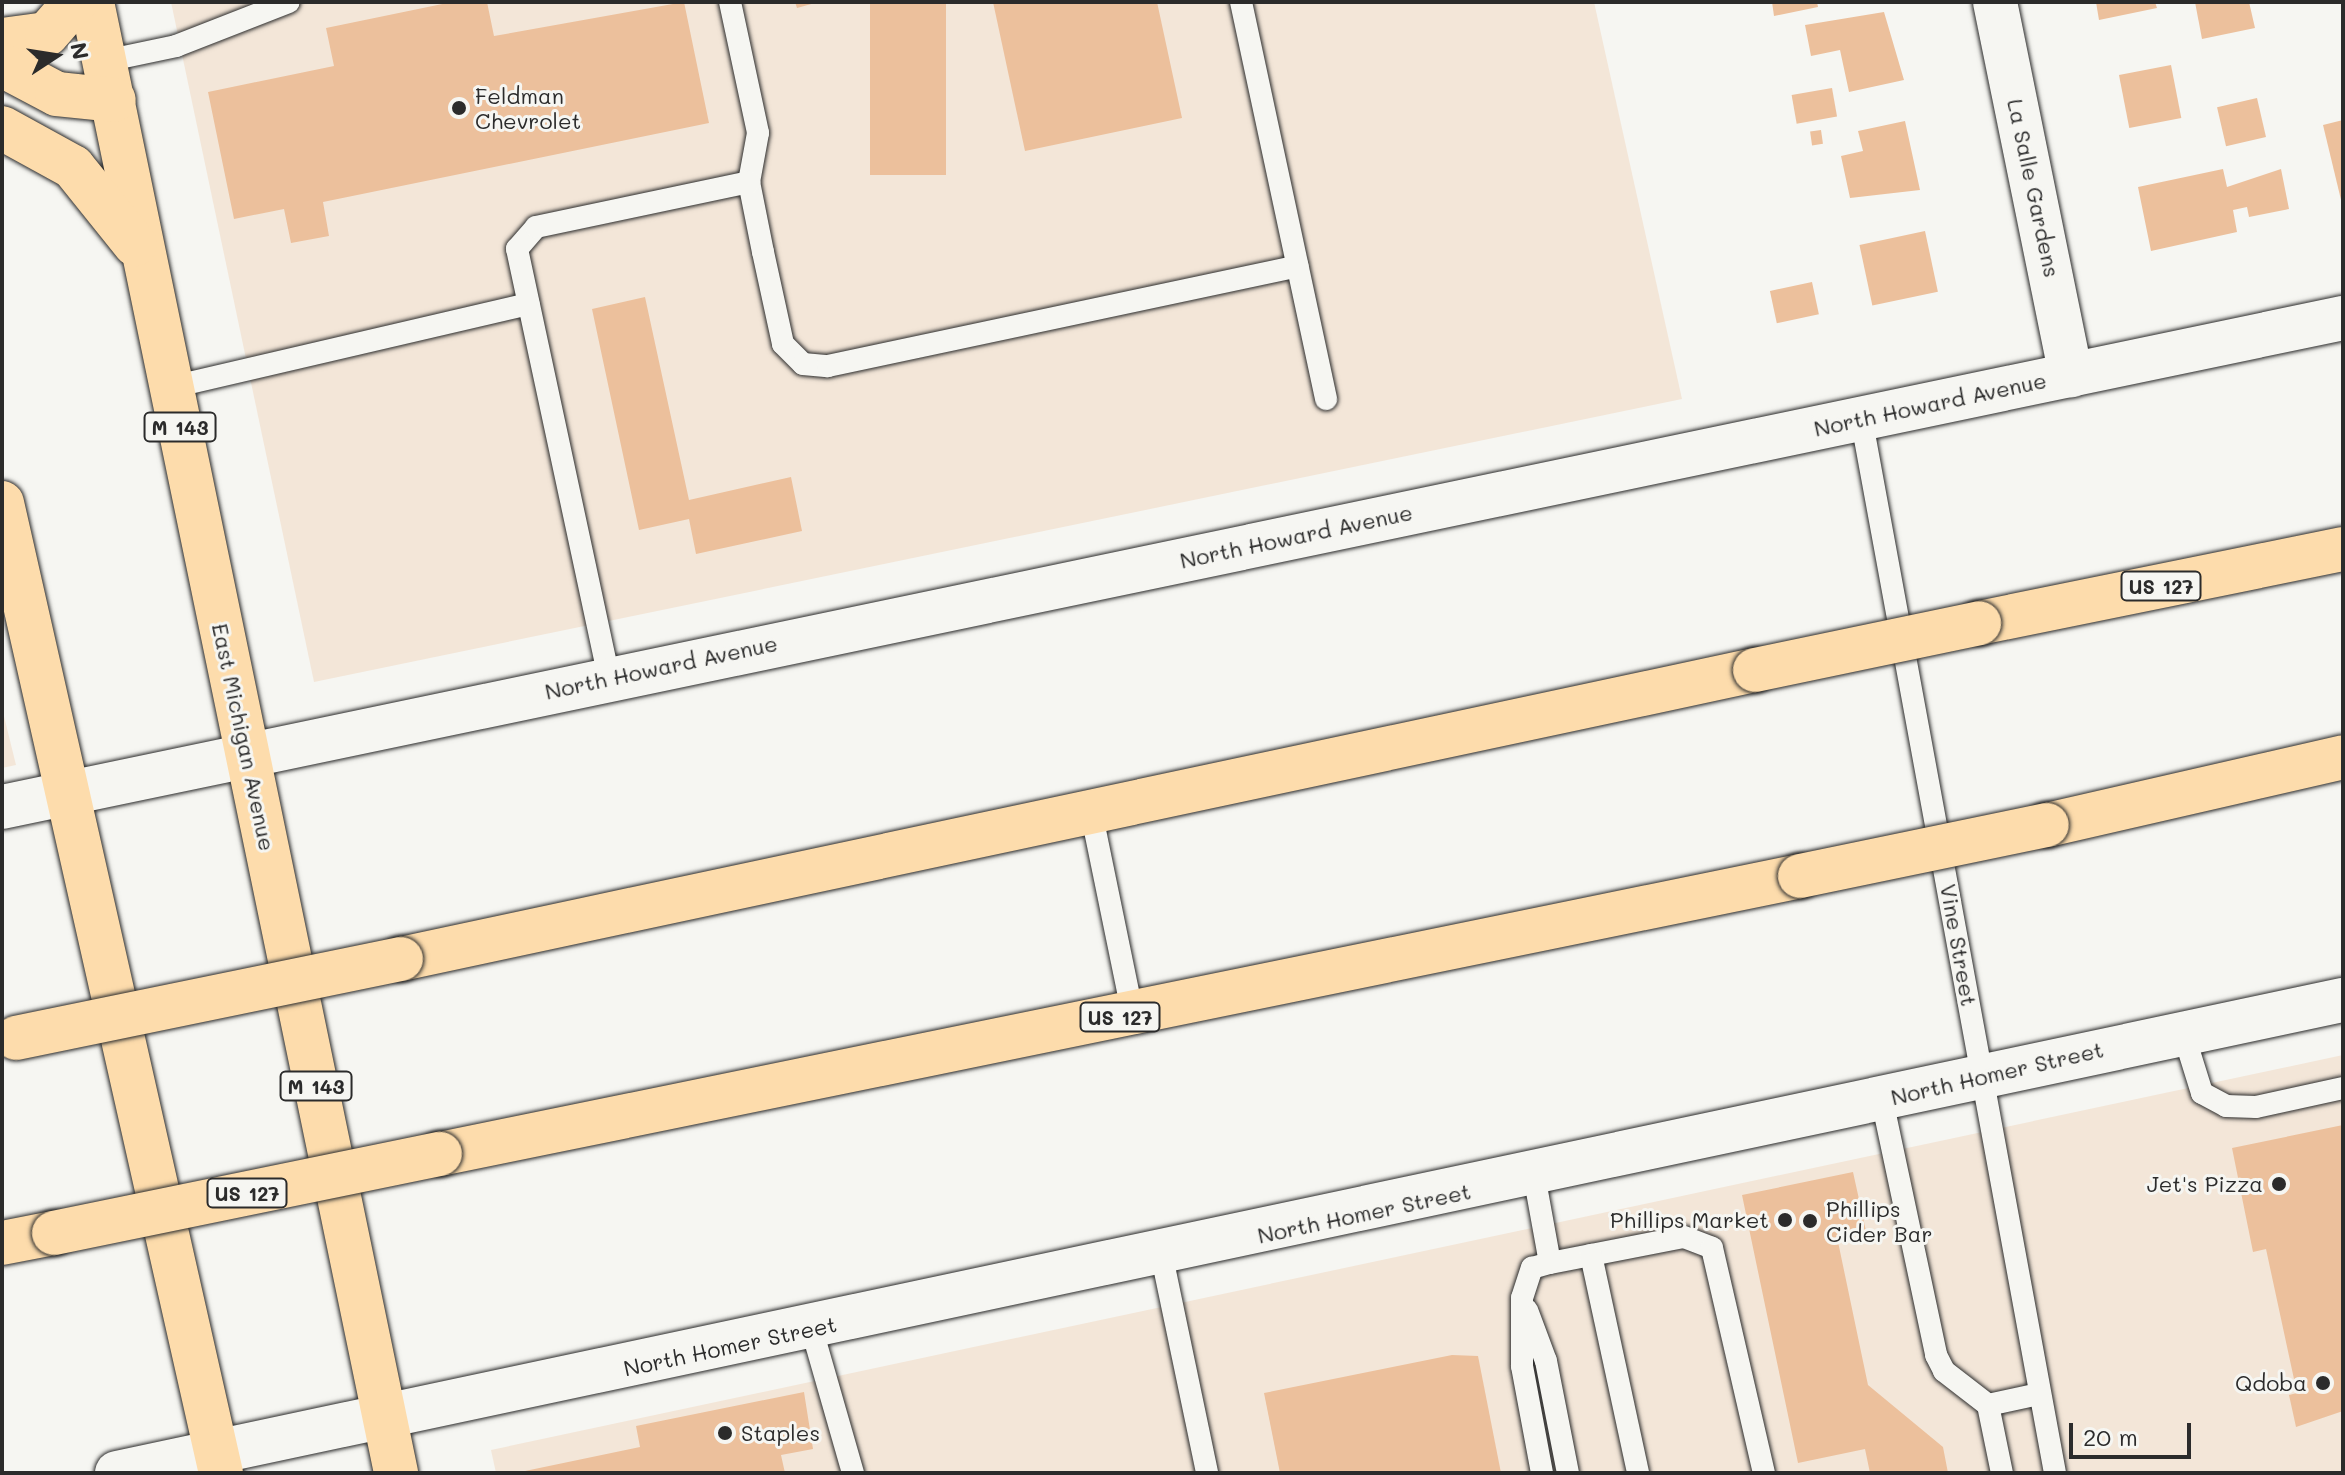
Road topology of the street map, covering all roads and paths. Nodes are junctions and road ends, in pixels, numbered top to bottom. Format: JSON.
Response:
{"nodes":[{"id":1,"x":75,"y":2,"type":"edge"},
{"id":2,"x":92,"y":2,"type":"edge"},
{"id":3,"x":227,"y":2,"type":"edge"},
{"id":4,"x":289,"y":2,"type":"edge"},
{"id":5,"x":730,"y":2,"type":"edge"},
{"id":6,"x":1241,"y":2,"type":"edge"},
{"id":7,"x":1995,"y":2,"type":"edge"},
{"id":8,"x":231,"y":25,"type":"junction"},
{"id":9,"x":2,"y":40,"type":"edge"},
{"id":10,"x":2,"y":65,"type":"edge"},
{"id":11,"x":110,"y":81,"type":"junction"},
{"id":12,"x":2,"y":128,"type":"edge"},
{"id":13,"x":2,"y":162,"type":"edge"},
{"id":14,"x":749,"y":182,"type":"junction"},
{"id":15,"x":94,"y":187,"type":"junction"},
{"id":16,"x":1297,"y":266,"type":"junction"},
{"id":17,"x":148,"y":268,"type":"junction"},
{"id":18,"x":528,"y":304,"type":"junction"},
{"id":19,"x":2343,"y":318,"type":"edge"},
{"id":20,"x":2071,"y":375,"type":"junction"},
{"id":21,"x":172,"y":387,"type":"junction"},
{"id":22,"x":1326,"y":399,"type":"dead end"},
{"id":23,"x":1861,"y":417,"type":"junction"},
{"id":24,"x":2,"y":503,"type":"edge"},
{"id":25,"x":2343,"y":549,"type":"edge"},
{"id":26,"x":609,"y":678,"type":"junction"},
{"id":27,"x":249,"y":754,"type":"junction"},
{"id":28,"x":2343,"y":757,"type":"edge"},
{"id":29,"x":69,"y":793,"type":"junction"},
{"id":30,"x":2,"y":807,"type":"edge"},
{"id":31,"x":1091,"y":811,"type":"junction"},
{"id":32,"x":2343,"y":1000,"type":"edge"},
{"id":33,"x":1133,"y":1015,"type":"junction"},
{"id":34,"x":2183,"y":1032,"type":"junction"},
{"id":35,"x":9,"y":1039,"type":"edge"},
{"id":36,"x":1982,"y":1073,"type":"junction"},
{"id":37,"x":2343,"y":1088,"type":"edge"},
{"id":38,"x":1882,"y":1100,"type":"junction"},
{"id":39,"x":1534,"y":1175,"type":"junction"},
{"id":40,"x":2,"y":1243,"type":"edge"},
{"id":41,"x":1591,"y":1255,"type":"junction"},
{"id":42,"x":1162,"y":1257,"type":"junction"},
{"id":43,"x":1550,"y":1263,"type":"junction"},
{"id":44,"x":1522,"y":1298,"type":"junction"},
{"id":45,"x":812,"y":1330,"type":"junction"},
{"id":46,"x":2039,"y":1394,"type":"junction"},
{"id":47,"x":1988,"y":1405,"type":"junction"},
{"id":48,"x":384,"y":1418,"type":"junction"},
{"id":49,"x":218,"y":1463,"type":"edge"},
{"id":50,"x":117,"y":1473,"type":"edge"},
{"id":51,"x":396,"y":1473,"type":"edge"},
{"id":52,"x":853,"y":1473,"type":"edge"},
{"id":53,"x":1207,"y":1473,"type":"edge"},
{"id":54,"x":1542,"y":1473,"type":"edge"},
{"id":55,"x":1568,"y":1473,"type":"edge"},
{"id":56,"x":1638,"y":1473,"type":"edge"},
{"id":57,"x":1764,"y":1473,"type":"edge"},
{"id":58,"x":2002,"y":1473,"type":"edge"},
{"id":59,"x":2055,"y":1473,"type":"edge"}],
"edges":[{"from":1,"to":9,"type":"main road"},
{"from":2,"to":11,"type":"main road","name":"East Michigan Avenue"},
{"from":3,"to":8,"type":"lane"},
{"from":4,"to":8,"type":"lane"},
{"from":5,"to":14,"type":"lane"},
{"from":6,"to":16,"type":"lane"},
{"from":7,"to":20,"type":"street","name":"La Salle Gardens"},
{"from":8,"to":11,"type":"lane"},
{"from":10,"to":11,"type":"main road"},
{"from":11,"to":17,"type":"main road","name":"East Michigan Avenue","number":"M 143"},
{"from":12,"to":15,"type":"main road"},
{"from":13,"to":15,"type":"main road"},
{"from":14,"to":16,"type":"lane"},
{"from":14,"to":18,"type":"lane"},
{"from":15,"to":17,"type":"main road"},
{"from":16,"to":22,"type":"lane"},
{"from":17,"to":21,"type":"main road","name":"East Michigan Avenue","number":"M 143"},
{"from":18,"to":21,"type":"lane"},
{"from":18,"to":26,"type":"lane"},
{"from":19,"to":20,"type":"street","name":"North Howard Avenue"},
{"from":20,"to":23,"type":"street","name":"North Howard Avenue"},
{"from":21,"to":27,"type":"main road","name":"East Michigan Avenue","number":"M 143"},
{"from":23,"to":26,"type":"street","name":"North Howard Avenue"},
{"from":23,"to":36,"type":"lane","name":"Vine Street"},
{"from":24,"to":29,"type":"main road"},
{"from":25,"to":31,"type":"main road","number":"US 127","bridge":true},
{"from":26,"to":27,"type":"street","name":"North Howard Avenue"},
{"from":27,"to":29,"type":"street","name":"North Howard Avenue"},
{"from":27,"to":48,"type":"main road","name":"East Michigan Avenue","number":"M 143"},
{"from":28,"to":33,"type":"main road","number":"US 127","bridge":true},
{"from":29,"to":30,"type":"street","name":"North Howard Avenue"},
{"from":29,"to":49,"type":"main road"},
{"from":31,"to":33,"type":"lane"},
{"from":31,"to":35,"type":"main road","number":"US 127","bridge":true},
{"from":32,"to":34,"type":"street","name":"North Homer Street"},
{"from":33,"to":40,"type":"main road","number":"US 127","bridge":true},
{"from":34,"to":36,"type":"street","name":"North Homer Street"},
{"from":34,"to":37,"type":"lane"},
{"from":36,"to":38,"type":"street","name":"North Homer Street"},
{"from":36,"to":46,"type":"lane","name":"Vine Street"},
{"from":38,"to":39,"type":"street","name":"North Homer Street"},
{"from":38,"to":47,"type":"lane"},
{"from":39,"to":42,"type":"street","name":"North Homer Street"},
{"from":39,"to":43,"type":"lane"},
{"from":41,"to":43,"type":"lane"},
{"from":41,"to":56,"type":"lane"},
{"from":41,"to":57,"type":"lane"},
{"from":42,"to":45,"type":"street","name":"North Homer Street"},
{"from":42,"to":53,"type":"lane"},
{"from":43,"to":44,"type":"lane"},
{"from":44,"to":54,"type":"lane"},
{"from":44,"to":55,"type":"lane"},
{"from":45,"to":48,"type":"street","name":"North Homer Street"},
{"from":45,"to":52,"type":"lane"},
{"from":46,"to":47,"type":"lane"},
{"from":46,"to":59,"type":"lane","name":"Vine Street"},
{"from":47,"to":58,"type":"lane"},
{"from":48,"to":49,"type":"street","name":"North Homer Street"},
{"from":48,"to":51,"type":"main road","name":"East Michigan Avenue","number":"M 143"},
{"from":49,"to":50,"type":"street","name":"North Homer Street"}]}
